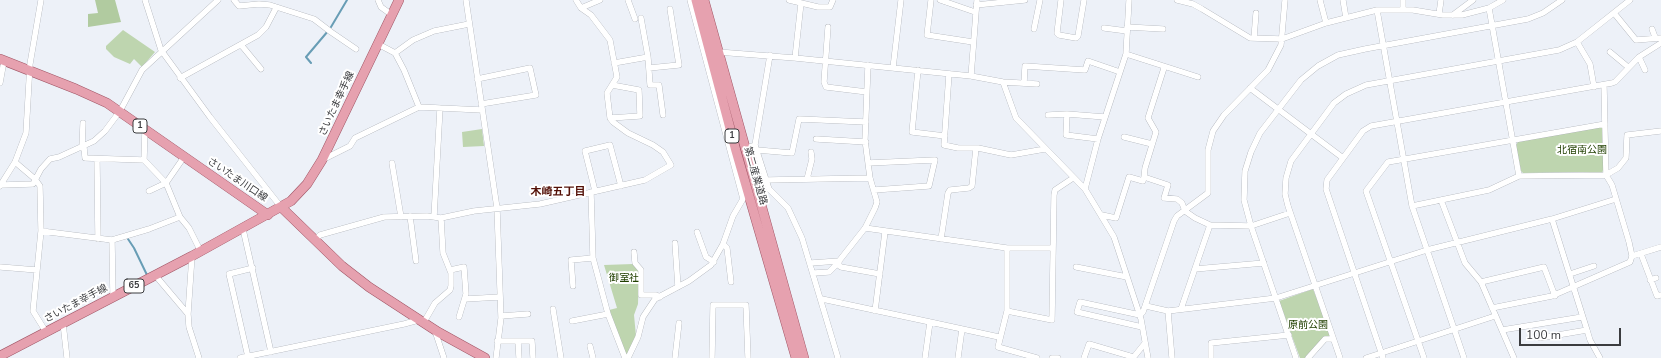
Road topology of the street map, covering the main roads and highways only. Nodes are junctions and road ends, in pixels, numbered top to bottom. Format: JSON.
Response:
{"nodes":[{"id":1,"x":399,"y":0,"type":"edge"},
{"id":2,"x":696,"y":0,"type":"edge"},
{"id":3,"x":704,"y":0,"type":"edge"},
{"id":4,"x":2,"y":60,"type":"edge"},
{"id":5,"x":281,"y":208,"type":"junction"},
{"id":6,"x":268,"y":215,"type":"junction"},
{"id":7,"x":0,"y":356,"type":"edge"},
{"id":8,"x":485,"y":358,"type":"edge"},
{"id":9,"x":796,"y":358,"type":"edge"},
{"id":10,"x":804,"y":358,"type":"edge"}],
"edges":[{"from":1,"to":5,"type":"main road","name":"さいたま幸手線"},
{"from":2,"to":9,"type":"main road","name":"第二産業道路","number":"1"},
{"from":3,"to":10,"type":"main road","name":"第二産業道路","number":"1"},
{"from":4,"to":6,"type":"main road","name":"さいたま川口線","number":"1"},
{"from":5,"to":6,"type":"main road","name":"さいたま川口線"},
{"from":5,"to":8,"type":"main road"},
{"from":6,"to":7,"type":"main road","name":"さいたま幸手線","number":"65"}]}
